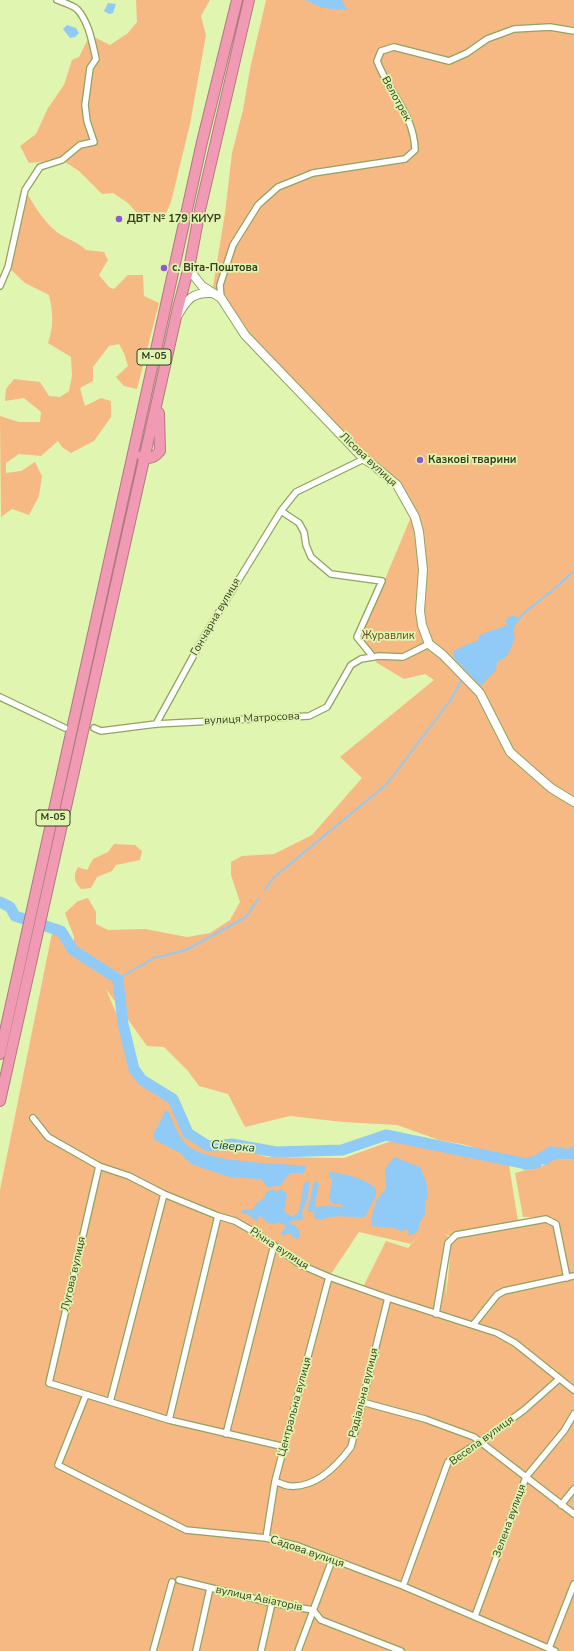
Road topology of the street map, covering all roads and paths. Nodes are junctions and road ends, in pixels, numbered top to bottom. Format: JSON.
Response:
{"nodes":[{"id":1,"x":57,"y":0,"type":"edge"},
{"id":2,"x":237,"y":0,"type":"edge"},
{"id":3,"x":250,"y":0,"type":"edge"},
{"id":4,"x":574,"y":31,"type":"edge"},
{"id":5,"x":190,"y":263,"type":"junction"},
{"id":6,"x":0,"y":286,"type":"edge"},
{"id":7,"x":213,"y":293,"type":"junction"},
{"id":8,"x":221,"y":298,"type":"junction"},
{"id":9,"x":176,"y":318,"type":"junction"},
{"id":10,"x":143,"y":405,"type":"junction"},
{"id":11,"x":146,"y":458,"type":"junction"},
{"id":12,"x":364,"y":459,"type":"junction"},
{"id":13,"x":281,"y":511,"type":"junction"},
{"id":14,"x":429,"y":644,"type":"junction"},
{"id":15,"x":373,"y":657,"type":"junction"},
{"id":16,"x":0,"y":697,"type":"edge"},
{"id":17,"x":156,"y":724,"type":"junction"},
{"id":18,"x":65,"y":728,"type":"dead end"},
{"id":19,"x":94,"y":728,"type":"dead end"},
{"id":20,"x":574,"y":802,"type":"edge"},
{"id":21,"x":0,"y":1054,"type":"edge"},
{"id":22,"x":0,"y":1101,"type":"edge"},
{"id":23,"x":33,"y":1118,"type":"dead end"},
{"id":24,"x":99,"y":1166,"type":"junction"},
{"id":25,"x":164,"y":1194,"type":"junction"},
{"id":26,"x":218,"y":1216,"type":"junction"},
{"id":27,"x":274,"y":1245,"type":"junction"},
{"id":28,"x":574,"y":1276,"type":"edge"},
{"id":29,"x":329,"y":1277,"type":"junction"},
{"id":30,"x":567,"y":1278,"type":"junction"},
{"id":31,"x":388,"y":1298,"type":"junction"},
{"id":32,"x":436,"y":1314,"type":"junction"},
{"id":33,"x":473,"y":1325,"type":"junction"},
{"id":34,"x":559,"y":1379,"type":"junction"},
{"id":35,"x":574,"y":1390,"type":"edge"},
{"id":36,"x":86,"y":1395,"type":"junction"},
{"id":37,"x":110,"y":1402,"type":"junction"},
{"id":38,"x":362,"y":1402,"type":"junction"},
{"id":39,"x":574,"y":1414,"type":"edge"},
{"id":40,"x":169,"y":1420,"type":"junction"},
{"id":41,"x":226,"y":1434,"type":"junction"},
{"id":42,"x":480,"y":1442,"type":"junction"},
{"id":43,"x":285,"y":1447,"type":"junction"},
{"id":44,"x":526,"y":1477,"type":"junction"},
{"id":45,"x":275,"y":1482,"type":"junction"},
{"id":46,"x":574,"y":1489,"type":"edge"},
{"id":47,"x":561,"y":1505,"type":"junction"},
{"id":48,"x":574,"y":1514,"type":"edge"},
{"id":49,"x":266,"y":1538,"type":"junction"},
{"id":50,"x":332,"y":1560,"type":"junction"},
{"id":51,"x":180,"y":1580,"type":"dead end"},
{"id":52,"x":172,"y":1582,"type":"dead end"},
{"id":53,"x":574,"y":1584,"type":"edge"},
{"id":54,"x":403,"y":1586,"type":"junction"},
{"id":55,"x":210,"y":1588,"type":"junction"},
{"id":56,"x":272,"y":1603,"type":"junction"},
{"id":57,"x":313,"y":1610,"type":"junction"},
{"id":58,"x":475,"y":1616,"type":"junction"},
{"id":59,"x":549,"y":1648,"type":"junction"},
{"id":60,"x":153,"y":1651,"type":"edge"},
{"id":61,"x":196,"y":1651,"type":"edge"},
{"id":62,"x":261,"y":1651,"type":"edge"},
{"id":63,"x":298,"y":1651,"type":"edge"},
{"id":64,"x":401,"y":1651,"type":"edge"},
{"id":65,"x":555,"y":1651,"type":"edge"}],
"edges":[{"from":1,"to":6,"type":"street"},
{"from":2,"to":10,"type":"highway","number":"М-05"},
{"from":3,"to":5,"type":"highway","number":"М-05"},
{"from":4,"to":8,"type":"street","name":"Велотрек"},
{"from":5,"to":7,"type":"street","name":"Лісова вулиця"},
{"from":5,"to":9,"type":"highway","number":"М-05"},
{"from":7,"to":8,"type":"street","name":"Лісова вулиця"},
{"from":7,"to":9,"type":"street"},
{"from":8,"to":12,"type":"street","name":"Лісова вулиця"},
{"from":9,"to":11,"type":"highway","number":"М-05"},
{"from":10,"to":11,"type":"highway"},
{"from":10,"to":21,"type":"highway","number":"М-05"},
{"from":11,"to":22,"type":"highway","number":"М-05"},
{"from":12,"to":13,"type":"street","name":"Гончарна вулиця"},
{"from":12,"to":14,"type":"street","name":"Лісова вулиця"},
{"from":13,"to":15,"type":"street"},
{"from":13,"to":17,"type":"street","name":"Гончарна вулиця"},
{"from":14,"to":15,"type":"street","name":"вулиця Матросова"},
{"from":14,"to":20,"type":"street"},
{"from":15,"to":17,"type":"street","name":"вулиця Матросова"},
{"from":16,"to":18,"type":"street"},
{"from":17,"to":19,"type":"street","name":"вулиця Матросова"},
{"from":23,"to":24,"type":"street","name":"Річна вулиця"},
{"from":24,"to":25,"type":"street","name":"Річна вулиця"},
{"from":24,"to":36,"type":"street","name":"Лугова вулиця"},
{"from":25,"to":26,"type":"street","name":"Річна вулиця"},
{"from":25,"to":37,"type":"street"},
{"from":26,"to":27,"type":"street","name":"Річна вулиця"},
{"from":26,"to":40,"type":"street"},
{"from":27,"to":29,"type":"street","name":"Річна вулиця"},
{"from":27,"to":41,"type":"street"},
{"from":28,"to":30,"type":"street"},
{"from":29,"to":31,"type":"street","name":"Річна вулиця"},
{"from":29,"to":43,"type":"street","name":"Центральна вулиця"},
{"from":30,"to":32,"type":"street"},
{"from":30,"to":33,"type":"street"},
{"from":31,"to":32,"type":"street","name":"Річна вулиця"},
{"from":31,"to":38,"type":"street","name":"Радіальна вулиця"},
{"from":32,"to":33,"type":"street","name":"Річна вулиця"},
{"from":33,"to":34,"type":"street","name":"Річна вулиця"},
{"from":34,"to":35,"type":"street","name":"Річна вулиця"},
{"from":34,"to":42,"type":"street","name":"Весела вулиця"},
{"from":36,"to":37,"type":"street"},
{"from":36,"to":49,"type":"street","name":"Садова вулиця"},
{"from":37,"to":40,"type":"street"},
{"from":38,"to":42,"type":"street"},
{"from":38,"to":45,"type":"street","name":"Радіальна вулиця"},
{"from":39,"to":44,"type":"street","name":"Зелена вулиця"},
{"from":40,"to":41,"type":"street"},
{"from":41,"to":43,"type":"street"},
{"from":42,"to":44,"type":"street"},
{"from":42,"to":54,"type":"street","name":"Весела вулиця"},
{"from":43,"to":45,"type":"street","name":"Центральна вулиця"},
{"from":44,"to":47,"type":"street"},
{"from":44,"to":58,"type":"street","name":"Зелена вулиця"},
{"from":45,"to":49,"type":"street","name":"Центральна вулиця"},
{"from":46,"to":47,"type":"street"},
{"from":47,"to":48,"type":"street"},
{"from":49,"to":50,"type":"street","name":"Садова вулиця"},
{"from":50,"to":54,"type":"street","name":"Садова вулиця"},
{"from":50,"to":57,"type":"street"},
{"from":51,"to":55,"type":"street","name":"вулиця Авіаторів"},
{"from":52,"to":60,"type":"street"},
{"from":53,"to":59,"type":"street"},
{"from":54,"to":58,"type":"street","name":"Садова вулиця"},
{"from":55,"to":56,"type":"street","name":"вулиця Авіаторів"},
{"from":55,"to":61,"type":"street"},
{"from":56,"to":57,"type":"street","name":"вулиця Авіаторів"},
{"from":56,"to":62,"type":"street"},
{"from":57,"to":63,"type":"street"},
{"from":57,"to":64,"type":"street","name":"вулиця Авіаторів"},
{"from":58,"to":59,"type":"street","name":"Садова вулиця"},
{"from":59,"to":65,"type":"street","name":"Садова вулиця"}]}
